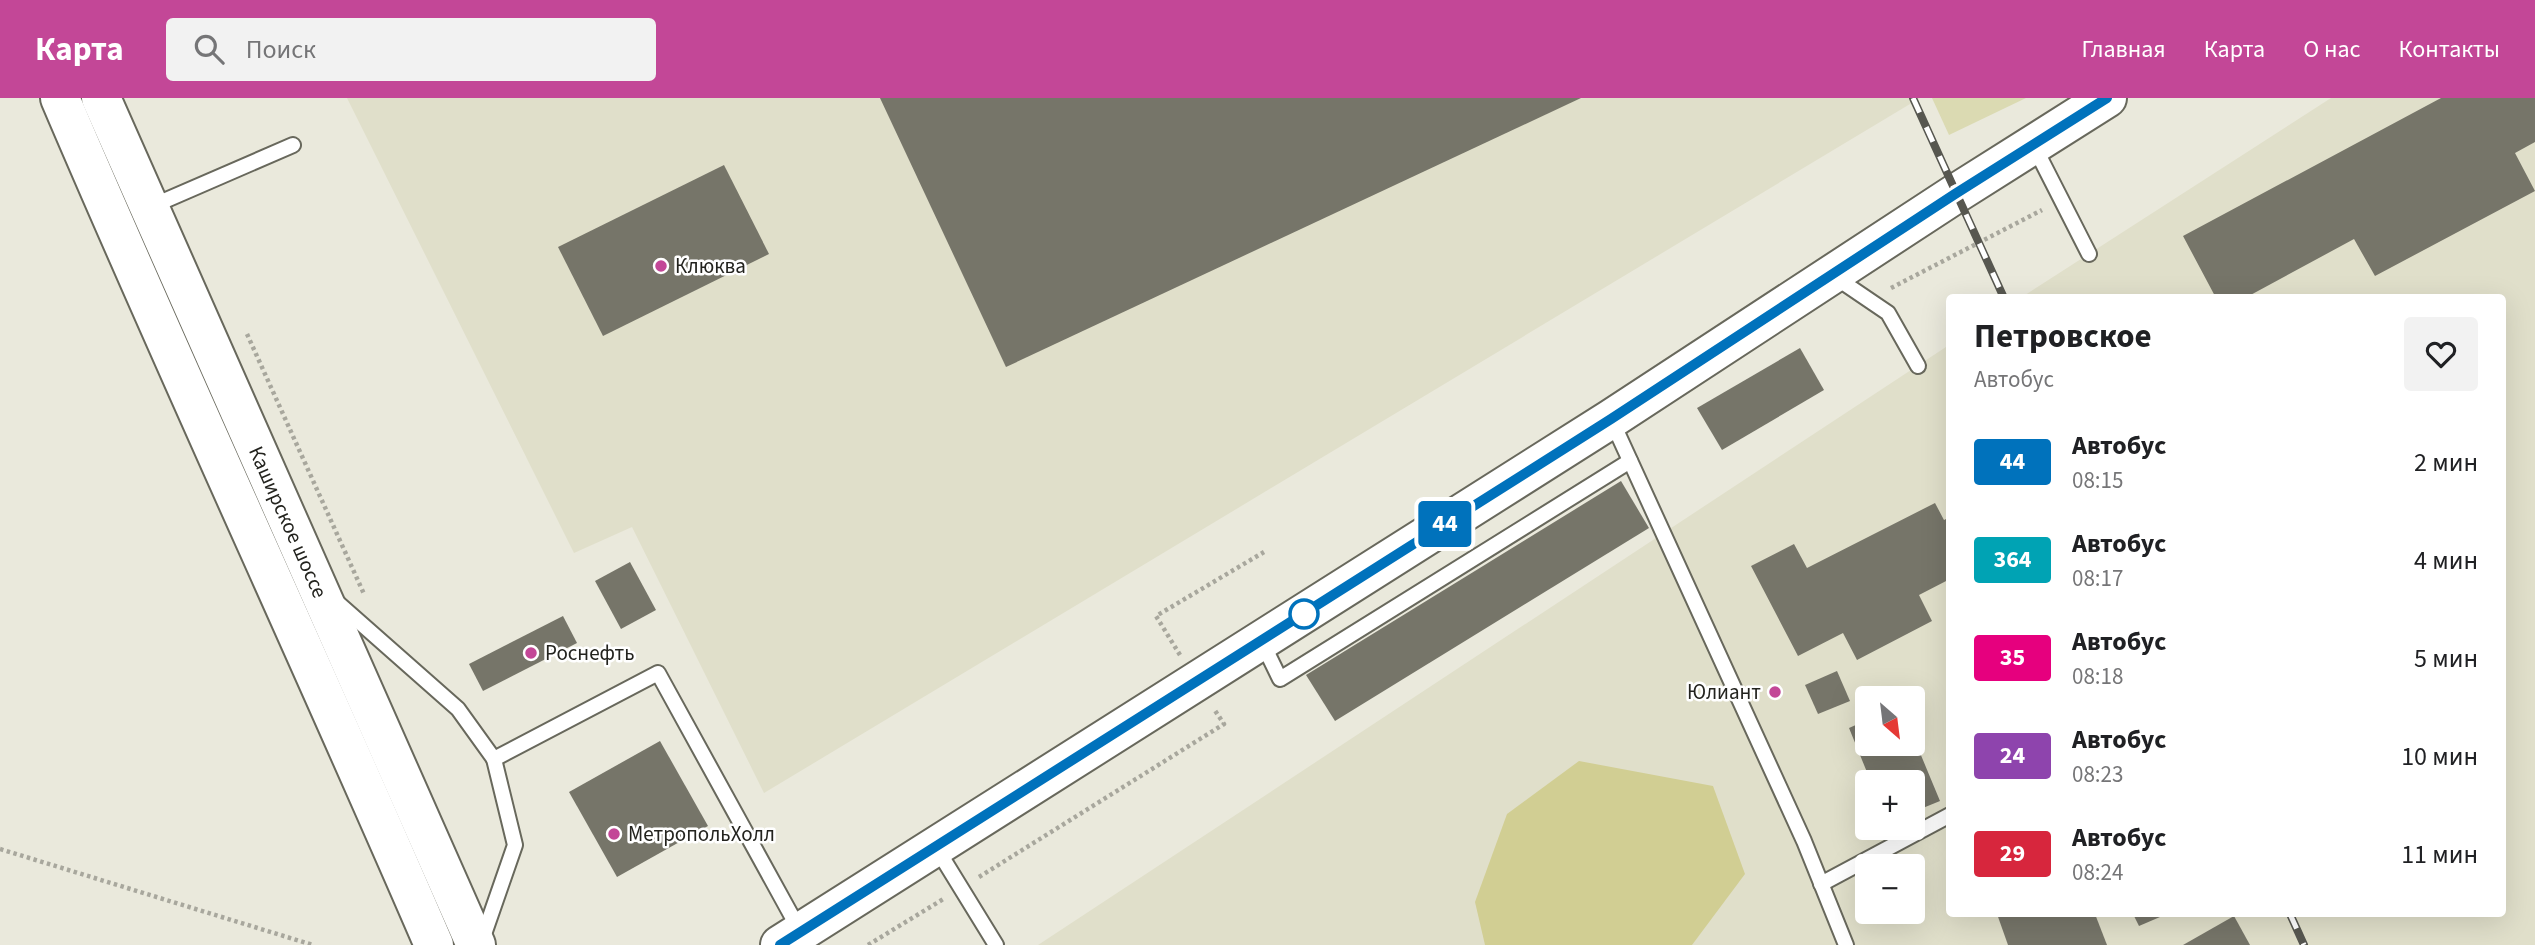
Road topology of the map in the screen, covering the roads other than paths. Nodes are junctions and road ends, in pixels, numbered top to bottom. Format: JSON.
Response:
{"nodes":[{"id":1,"x":60,"y":98,"type":"edge"},
{"id":2,"x":101,"y":98,"type":"edge"},
{"id":3,"x":2107,"y":98,"type":"edge"},
{"id":4,"x":293,"y":145,"type":"dead end"},
{"id":5,"x":2034,"y":145,"type":"junction"},
{"id":6,"x":131,"y":215,"type":"junction"},
{"id":7,"x":2089,"y":254,"type":"dead end"},
{"id":8,"x":1832,"y":275,"type":"junction"},
{"id":9,"x":1918,"y":366,"type":"dead end"},
{"id":10,"x":1611,"y":419,"type":"junction"},
{"id":11,"x":1630,"y":461,"type":"junction"},
{"id":12,"x":315,"y":583,"type":"junction"},
{"id":13,"x":1261,"y":641,"type":"junction"},
{"id":14,"x":494,"y":759,"type":"junction"},
{"id":15,"x":1946,"y":817,"type":"edge"},
{"id":16,"x":936,"y":848,"type":"junction"},
{"id":17,"x":1821,"y":884,"type":"junction"},
{"id":18,"x":791,"y":939,"type":"edge"},
{"id":19,"x":434,"y":945,"type":"edge"},
{"id":20,"x":478,"y":945,"type":"edge"},
{"id":21,"x":996,"y":945,"type":"edge"},
{"id":22,"x":1846,"y":945,"type":"edge"}],
"edges":[{"from":1,"to":6,"type":"main road","name":"Каширское шоссе"},
{"from":2,"to":6,"type":"main road","name":"Каширское шоссе"},
{"from":3,"to":5,"type":"main road"},
{"from":4,"to":6,"type":"lane"},
{"from":5,"to":7,"type":"lane"},
{"from":5,"to":8,"type":"main road"},
{"from":6,"to":12,"type":"main road","name":"Каширское шоссе"},
{"from":6,"to":19,"type":"main road","name":"Каширское шоссе"},
{"from":8,"to":9,"type":"lane"},
{"from":8,"to":10,"type":"main road"},
{"from":10,"to":11,"type":"lane"},
{"from":10,"to":13,"type":"main road"},
{"from":11,"to":13,"type":"lane"},
{"from":11,"to":17,"type":"lane"},
{"from":12,"to":14,"type":"lane"},
{"from":12,"to":20,"type":"main road","name":"Каширское шоссе"},
{"from":13,"to":16,"type":"main road"},
{"from":14,"to":18,"type":"lane"},
{"from":14,"to":20,"type":"lane"},
{"from":15,"to":17,"type":"lane"},
{"from":16,"to":18,"type":"main road"},
{"from":16,"to":21,"type":"lane"},
{"from":17,"to":22,"type":"lane"}]}
